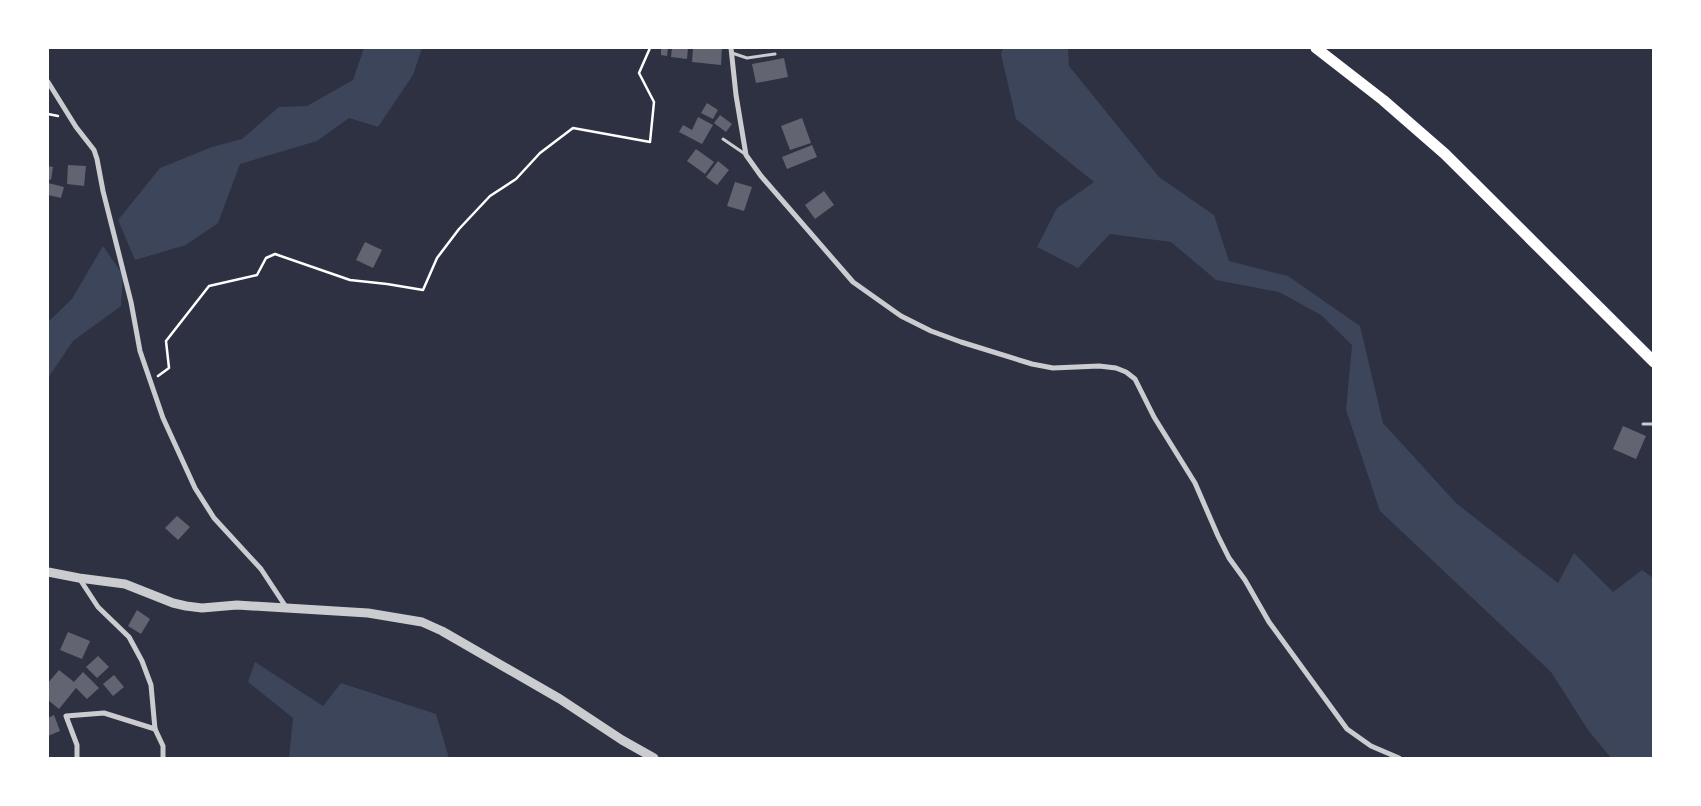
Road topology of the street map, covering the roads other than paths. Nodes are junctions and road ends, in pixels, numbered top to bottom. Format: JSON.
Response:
{"nodes":[{"id":1,"x":1316,"y":48,"type":"edge"},
{"id":2,"x":731,"y":50,"type":"edge"},
{"id":3,"x":776,"y":54,"type":"dead end"},
{"id":4,"x":48,"y":82,"type":"edge"},
{"id":5,"x":723,"y":140,"type":"dead end"},
{"id":6,"x":746,"y":155,"type":"junction"},
{"id":7,"x":1654,"y":362,"type":"edge"},
{"id":8,"x":1642,"y":424,"type":"dead end"},
{"id":9,"x":1654,"y":424,"type":"edge"},
{"id":10,"x":48,"y":572,"type":"edge"},
{"id":11,"x":78,"y":578,"type":"junction"},
{"id":12,"x":286,"y":608,"type":"junction"},
{"id":13,"x":155,"y":729,"type":"junction"},
{"id":14,"x":77,"y":758,"type":"edge"},
{"id":15,"x":163,"y":758,"type":"edge"},
{"id":16,"x":654,"y":758,"type":"edge"},
{"id":17,"x":1399,"y":758,"type":"edge"}],
"edges":[{"from":1,"to":7,"type":"main road"},
{"from":2,"to":3,"type":"lane"},
{"from":2,"to":6,"type":"street"},
{"from":4,"to":12,"type":"street"},
{"from":5,"to":6,"type":"lane"},
{"from":6,"to":17,"type":"street"},
{"from":8,"to":9,"type":"lane"},
{"from":10,"to":11,"type":"street"},
{"from":11,"to":12,"type":"street"},
{"from":11,"to":13,"type":"street"},
{"from":12,"to":16,"type":"street"},
{"from":13,"to":14,"type":"street"},
{"from":13,"to":15,"type":"street"}]}
